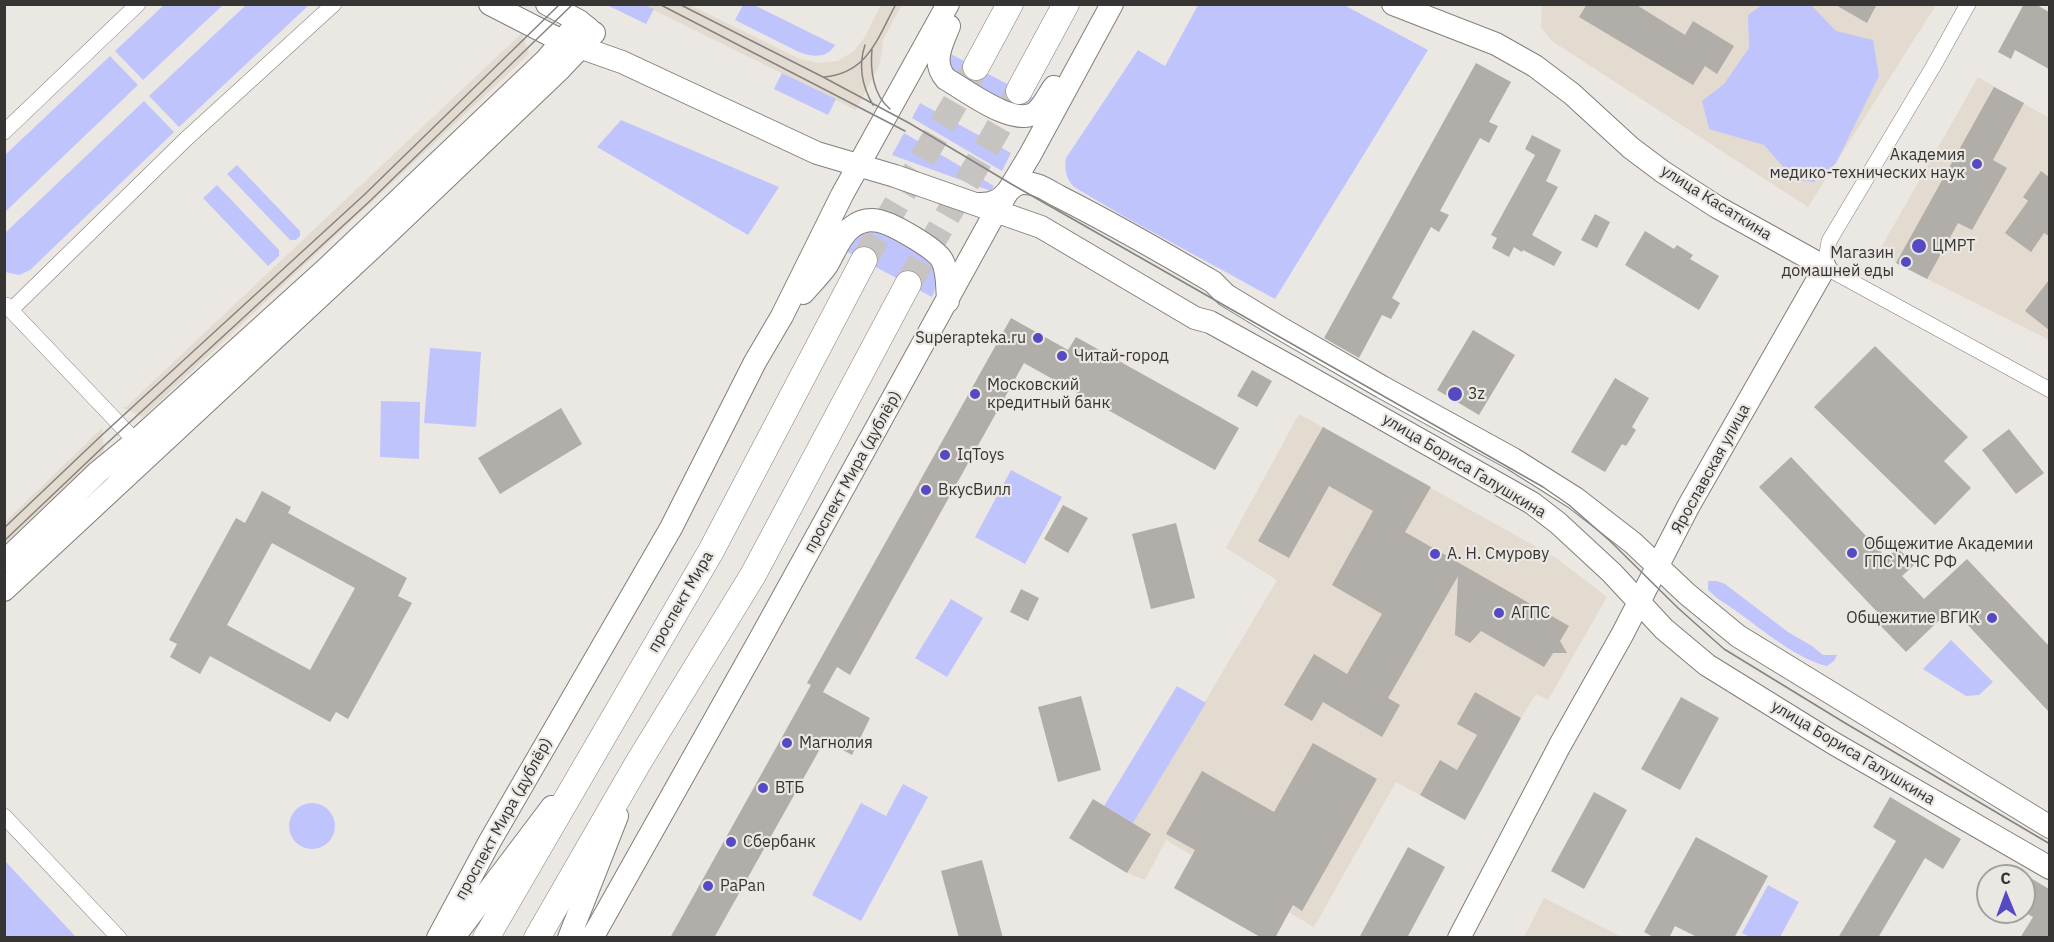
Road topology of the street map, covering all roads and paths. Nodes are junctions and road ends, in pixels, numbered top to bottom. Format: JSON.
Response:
{"nodes":[{"id":1,"x":138,"y":4,"type":"edge"},
{"id":2,"x":334,"y":4,"type":"edge"},
{"id":3,"x":490,"y":4,"type":"edge"},
{"id":4,"x":547,"y":4,"type":"edge"},
{"id":5,"x":948,"y":4,"type":"edge"},
{"id":6,"x":956,"y":4,"type":"edge"},
{"id":7,"x":1010,"y":4,"type":"edge"},
{"id":8,"x":1066,"y":4,"type":"edge"},
{"id":9,"x":1112,"y":4,"type":"edge"},
{"id":10,"x":1393,"y":4,"type":"edge"},
{"id":11,"x":1968,"y":4,"type":"edge"},
{"id":12,"x":579,"y":36,"type":"junction"},
{"id":13,"x":1089,"y":46,"type":"junction"},
{"id":14,"x":976,"y":67,"type":"tunnel mouth"},
{"id":15,"x":1019,"y":91,"type":"tunnel mouth"},
{"id":16,"x":4,"y":132,"type":"edge"},
{"id":17,"x":1030,"y":155,"type":"junction"},
{"id":18,"x":859,"y":166,"type":"junction"},
{"id":19,"x":1009,"y":191,"type":"junction"},
{"id":20,"x":1058,"y":196,"type":"junction"},
{"id":21,"x":988,"y":208,"type":"junction"},
{"id":22,"x":864,"y":260,"type":"tunnel mouth"},
{"id":23,"x":1825,"y":267,"type":"junction"},
{"id":24,"x":908,"y":284,"type":"tunnel mouth"},
{"id":25,"x":948,"y":302,"type":"junction"},
{"id":26,"x":8,"y":307,"type":"edge"},
{"id":27,"x":782,"y":316,"type":"junction"},
{"id":28,"x":1308,"y":344,"type":"junction"},
{"id":29,"x":1293,"y":368,"type":"junction"},
{"id":30,"x":2049,"y":390,"type":"edge"},
{"id":31,"x":142,"y":448,"type":"junction"},
{"id":32,"x":4,"y":562,"type":"edge"},
{"id":33,"x":1658,"y":565,"type":"junction"},
{"id":34,"x":4,"y":590,"type":"edge"},
{"id":35,"x":1639,"y":602,"type":"junction"},
{"id":36,"x":600,"y":744,"type":"junction"},
{"id":37,"x":638,"y":763,"type":"junction"},
{"id":38,"x":4,"y":816,"type":"edge"},
{"id":39,"x":2049,"y":827,"type":"edge"},
{"id":40,"x":2049,"y":868,"type":"edge"},
{"id":41,"x":119,"y":938,"type":"edge"},
{"id":42,"x":438,"y":938,"type":"edge"},
{"id":43,"x":453,"y":938,"type":"edge"},
{"id":44,"x":486,"y":938,"type":"edge"},
{"id":45,"x":537,"y":938,"type":"edge"},
{"id":46,"x":569,"y":938,"type":"edge"},
{"id":47,"x":592,"y":938,"type":"edge"},
{"id":48,"x":1459,"y":938,"type":"edge"}],
"edges":[{"from":1,"to":16,"type":"street"},
{"from":2,"to":26,"type":"street"},
{"from":3,"to":12,"type":"main road"},
{"from":4,"to":12,"type":"main road"},
{"from":5,"to":18,"type":"main road","name":"проспект Мира (дублёр)"},
{"from":6,"to":13,"type":"main road"},
{"from":7,"to":14,"type":"main road"},
{"from":8,"to":15,"type":"main road"},
{"from":9,"to":13,"type":"main road"},
{"from":10,"to":23,"type":"main road","name":"улица Касаткина"},
{"from":11,"to":23,"type":"street","name":"Ярославская улица"},
{"from":12,"to":18,"type":"main road","name":"улица Бориса Галушкина"},
{"from":12,"to":31,"type":"main road"},
{"from":13,"to":17,"type":"main road"},
{"from":17,"to":19,"type":"main road"},
{"from":17,"to":20,"type":"main road"},
{"from":18,"to":21,"type":"main road","name":"улица Бориса Галушкина"},
{"from":18,"to":27,"type":"main road","name":"проспект Мира (дублёр)"},
{"from":19,"to":20,"type":"main road","name":"улица Бориса Галушкина"},
{"from":19,"to":21,"type":"main road","name":"улица Бориса Галушкина"},
{"from":20,"to":28,"type":"main road","name":"улица Бориса Галушкина"},
{"from":21,"to":25,"type":"main road","name":"проспект Мира (дублёр)"},
{"from":21,"to":29,"type":"main road","name":"улица Бориса Галушкина"},
{"from":22,"to":36,"type":"main road","name":"проспект Мира"},
{"from":23,"to":30,"type":"street","name":"улица Касаткина"},
{"from":23,"to":33,"type":"main road","name":"Ярославская улица"},
{"from":24,"to":37,"type":"main road"},
{"from":25,"to":27,"type":"main road"},
{"from":25,"to":47,"type":"main road","name":"проспект Мира (дублёр)"},
{"from":26,"to":31,"type":"street"},
{"from":27,"to":42,"type":"main road","name":"проспект Мира (дублёр)"},
{"from":28,"to":29,"type":"street"},
{"from":28,"to":33,"type":"main road","name":"улица Бориса Галушкина"},
{"from":29,"to":35,"type":"main road","name":"улица Бориса Галушкина"},
{"from":31,"to":32,"type":"main road"},
{"from":31,"to":34,"type":"main road"},
{"from":33,"to":35,"type":"main road","name":"Ярославская улица"},
{"from":33,"to":39,"type":"main road","name":"улица Бориса Галушкина"},
{"from":35,"to":40,"type":"main road","name":"улица Бориса Галушкина"},
{"from":35,"to":48,"type":"main road","name":"Ярославская улица"},
{"from":36,"to":43,"type":"main road"},
{"from":36,"to":44,"type":"main road","name":"проспект Мира"},
{"from":37,"to":45,"type":"main road"},
{"from":37,"to":46,"type":"main road"},
{"from":38,"to":41,"type":"street"}]}
